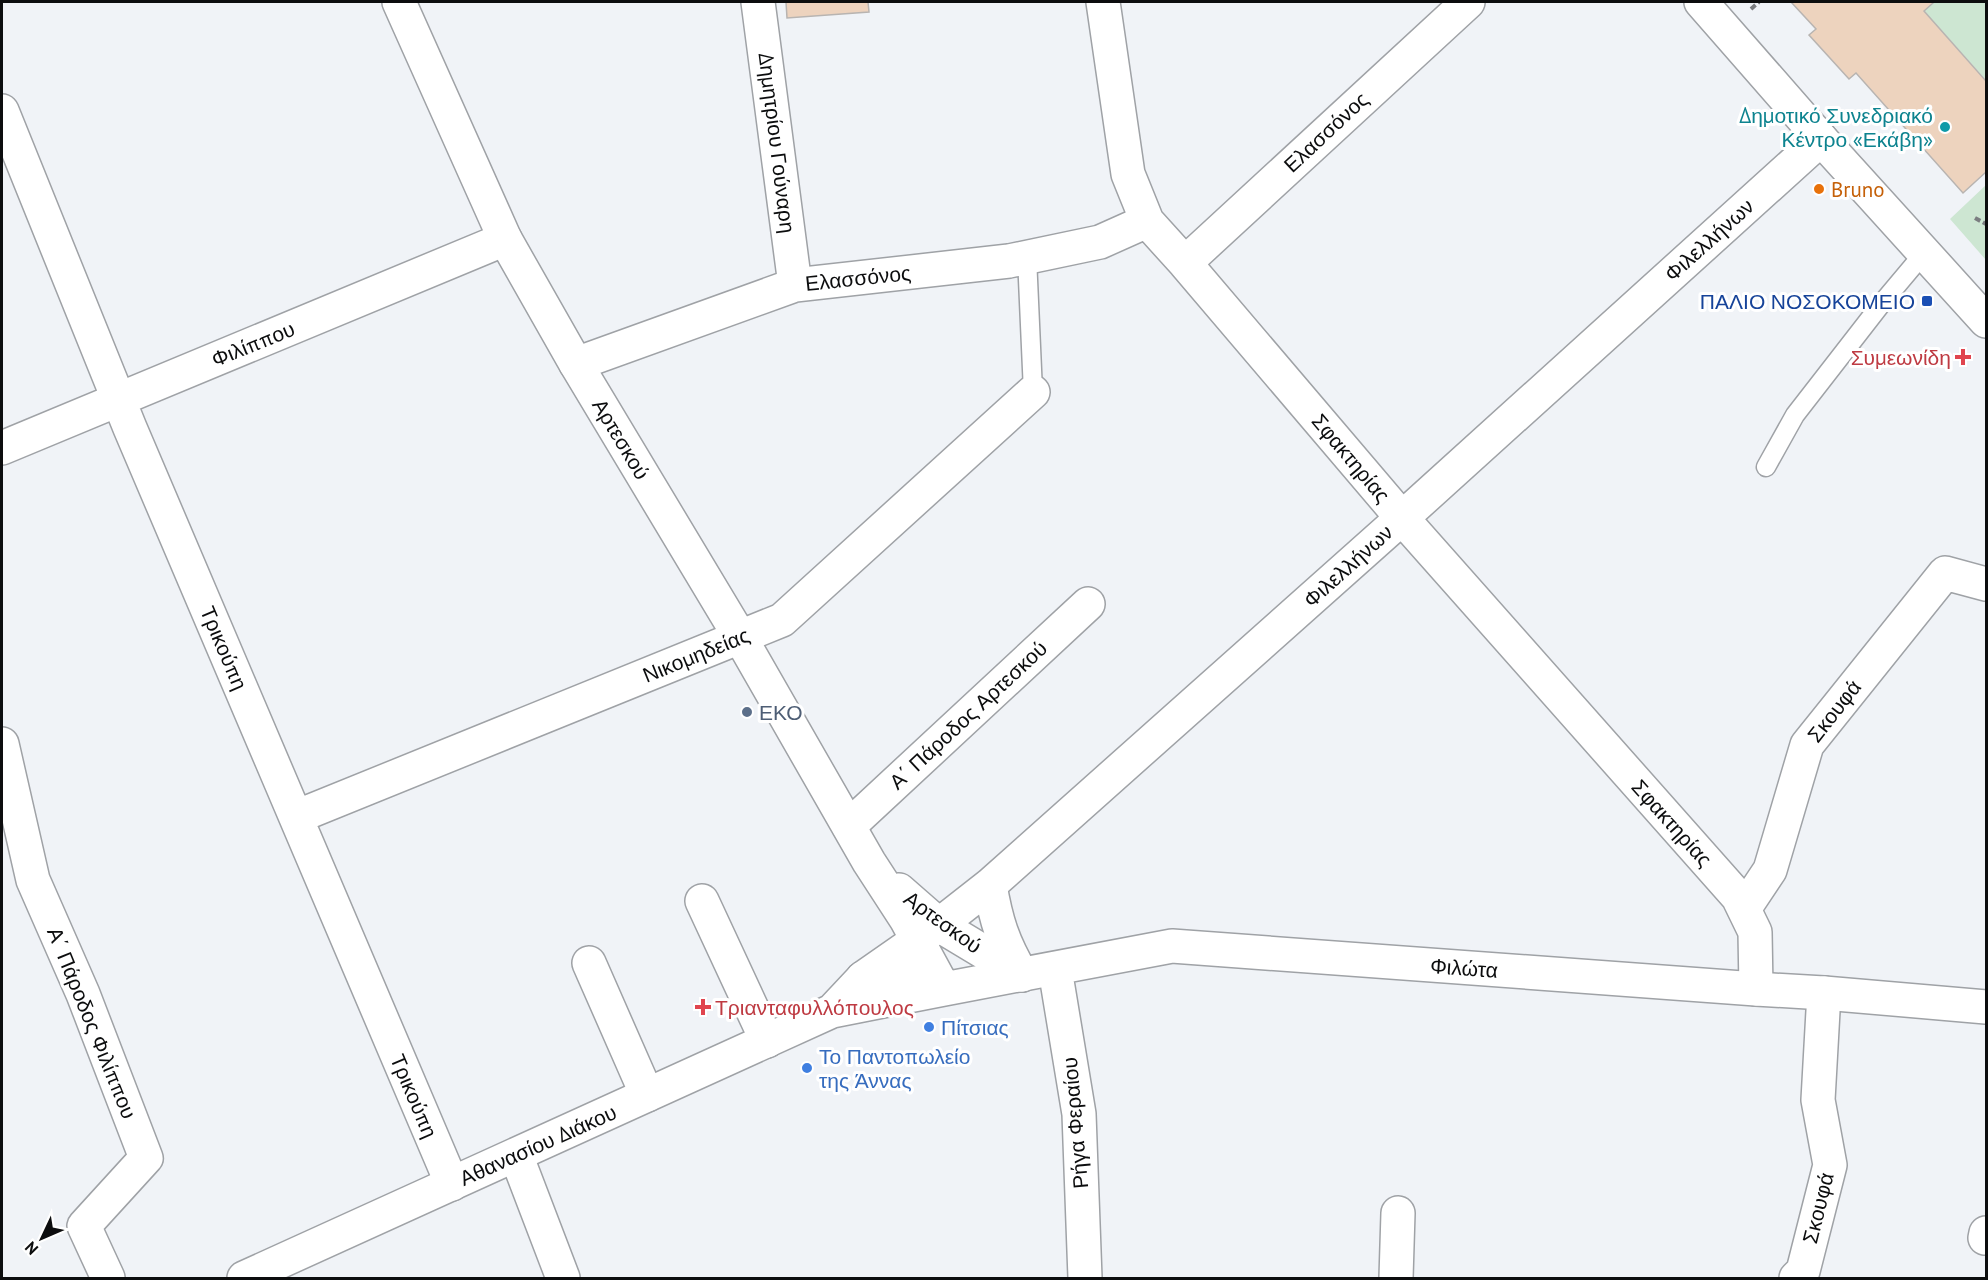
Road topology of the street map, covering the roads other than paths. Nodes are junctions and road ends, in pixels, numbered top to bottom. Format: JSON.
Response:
{"nodes":[{"id":1,"x":399,"y":2,"type":"edge"},
{"id":2,"x":758,"y":2,"type":"edge"},
{"id":3,"x":1103,"y":2,"type":"edge"},
{"id":4,"x":1467,"y":2,"type":"edge"},
{"id":5,"x":1701,"y":2,"type":"edge"},
{"id":6,"x":2,"y":111,"type":"edge"},
{"id":7,"x":1821,"y":139,"type":"junction"},
{"id":8,"x":1147,"y":221,"type":"junction"},
{"id":9,"x":505,"y":238,"type":"junction"},
{"id":10,"x":1924,"y":253,"type":"junction"},
{"id":11,"x":1026,"y":257,"type":"junction"},
{"id":12,"x":1185,"y":263,"type":"junction"},
{"id":13,"x":795,"y":285,"type":"junction"},
{"id":14,"x":1986,"y":321,"type":"edge"},
{"id":15,"x":576,"y":364,"type":"junction"},
{"id":16,"x":1033,"y":392,"type":"joint"},
{"id":17,"x":118,"y":399,"type":"junction"},
{"id":18,"x":2,"y":448,"type":"edge"},
{"id":19,"x":1766,"y":467,"type":"dead end"},
{"id":20,"x":1402,"y":518,"type":"junction"},
{"id":21,"x":1986,"y":585,"type":"edge"},
{"id":22,"x":1088,"y":604,"type":"dead end"},
{"id":23,"x":740,"y":637,"type":"junction"},
{"id":24,"x":2,"y":744,"type":"edge"},
{"id":25,"x":296,"y":817,"type":"junction"},
{"id":26,"x":849,"y":826,"type":"junction"},
{"id":27,"x":990,"y":885,"type":"junction"},
{"id":28,"x":702,"y":901,"type":"dead end"},
{"id":29,"x":1744,"y":909,"type":"junction"},
{"id":30,"x":928,"y":932,"type":"junction"},
{"id":31,"x":589,"y":963,"type":"dead end"},
{"id":32,"x":1055,"y":969,"type":"junction"},
{"id":33,"x":1022,"y":975,"type":"junction"},
{"id":34,"x":863,"y":978,"type":"junction"},
{"id":35,"x":944,"y":989,"type":"junction"},
{"id":36,"x":1756,"y":989,"type":"junction"},
{"id":37,"x":1824,"y":993,"type":"junction"},
{"id":38,"x":1986,"y":1007,"type":"edge"},
{"id":39,"x":832,"y":1011,"type":"junction"},
{"id":40,"x":767,"y":1041,"type":"junction"},
{"id":41,"x":647,"y":1095,"type":"junction"},
{"id":42,"x":516,"y":1155,"type":"junction"},
{"id":43,"x":452,"y":1184,"type":"junction"},
{"id":44,"x":1398,"y":1213,"type":"dead end"},
{"id":45,"x":108,"y":1278,"type":"edge"},
{"id":46,"x":244,"y":1278,"type":"edge"},
{"id":47,"x":563,"y":1278,"type":"edge"},
{"id":48,"x":1085,"y":1278,"type":"edge"},
{"id":49,"x":1396,"y":1278,"type":"edge"},
{"id":50,"x":1796,"y":1278,"type":"edge"}],
"edges":[{"from":1,"to":9,"type":"street","name":"Αρτεσκού"},
{"from":2,"to":13,"type":"street","name":"Δημητρίου Γούναρη"},
{"from":3,"to":8,"type":"street","name":"Σφακτηρίας"},
{"from":4,"to":12,"type":"street","name":"Ελασσόνος"},
{"from":5,"to":7,"type":"street"},
{"from":6,"to":17,"type":"street","name":"Τρικούπη"},
{"from":7,"to":10,"type":"street"},
{"from":7,"to":20,"type":"street","name":"Φιλελλήνων"},
{"from":8,"to":11,"type":"street","name":"Ελασσόνος"},
{"from":8,"to":12,"type":"street","name":"Σφακτηρίας"},
{"from":9,"to":15,"type":"street","name":"Αρτεσκού"},
{"from":9,"to":17,"type":"street","name":"Φιλίππου"},
{"from":10,"to":14,"type":"street"},
{"from":10,"to":19,"type":"lane"},
{"from":11,"to":13,"type":"street","name":"Ελασσόνος"},
{"from":11,"to":16,"type":"lane"},
{"from":12,"to":20,"type":"street","name":"Σφακτηρίας"},
{"from":13,"to":15,"type":"street","name":"Ελασσόνος"},
{"from":15,"to":23,"type":"street","name":"Αρτεσκού"},
{"from":16,"to":23,"type":"street","name":"Νικομηδείας"},
{"from":17,"to":18,"type":"street","name":"Φιλίππου"},
{"from":17,"to":25,"type":"street","name":"Τρικούπη"},
{"from":20,"to":27,"type":"street","name":"Φιλελλήνων"},
{"from":20,"to":29,"type":"street","name":"Σφακτηρίας"},
{"from":21,"to":29,"type":"street","name":"Σκουφά"},
{"from":22,"to":26,"type":"street","name":"Α΄ Πάροδος Αρτεσκού"},
{"from":23,"to":25,"type":"street","name":"Νικομηδείας"},
{"from":23,"to":26,"type":"street","name":"Αρτεσκού"},
{"from":24,"to":45,"type":"street","name":"Α΄ Πάροδος Φιλίππου"},
{"from":25,"to":43,"type":"street","name":"Τρικούπη"},
{"from":26,"to":30,"type":"street","name":"Αρτεσκού"},
{"from":27,"to":30,"type":"street","name":"Φιλελλήνων"},
{"from":27,"to":33,"type":"street"},
{"from":28,"to":40,"type":"street"},
{"from":29,"to":36,"type":"street","name":"Σφακτηρίας"},
{"from":30,"to":33,"type":"street","name":"Αρτεσκού"},
{"from":30,"to":34,"type":"street","name":"Φιλελλήνων"},
{"from":30,"to":35,"type":"street","name":"Αρτεσκού"},
{"from":31,"to":41,"type":"street"},
{"from":32,"to":33,"type":"street","name":"Φιλώτα"},
{"from":32,"to":36,"type":"street","name":"Φιλώτα"},
{"from":32,"to":48,"type":"street","name":"Ρήγα Φεραίου"},
{"from":33,"to":35,"type":"street","name":"Φιλώτα"},
{"from":34,"to":35,"type":"street"},
{"from":34,"to":39,"type":"street","name":"Αθανασίου Διάκου"},
{"from":35,"to":39,"type":"street","name":"Αθανασίου Διάκου"},
{"from":36,"to":37,"type":"street","name":"Φιλώτα"},
{"from":37,"to":38,"type":"street","name":"Φιλώτα"},
{"from":37,"to":50,"type":"street","name":"Σκουφά"},
{"from":39,"to":40,"type":"street","name":"Αθανασίου Διάκου"},
{"from":40,"to":41,"type":"street","name":"Αθανασίου Διάκου"},
{"from":41,"to":42,"type":"street","name":"Αθανασίου Διάκου"},
{"from":42,"to":43,"type":"street","name":"Αθανασίου Διάκου"},
{"from":42,"to":47,"type":"street"},
{"from":43,"to":46,"type":"street","name":"Αθανασίου Διάκου"},
{"from":44,"to":49,"type":"street"}]}
